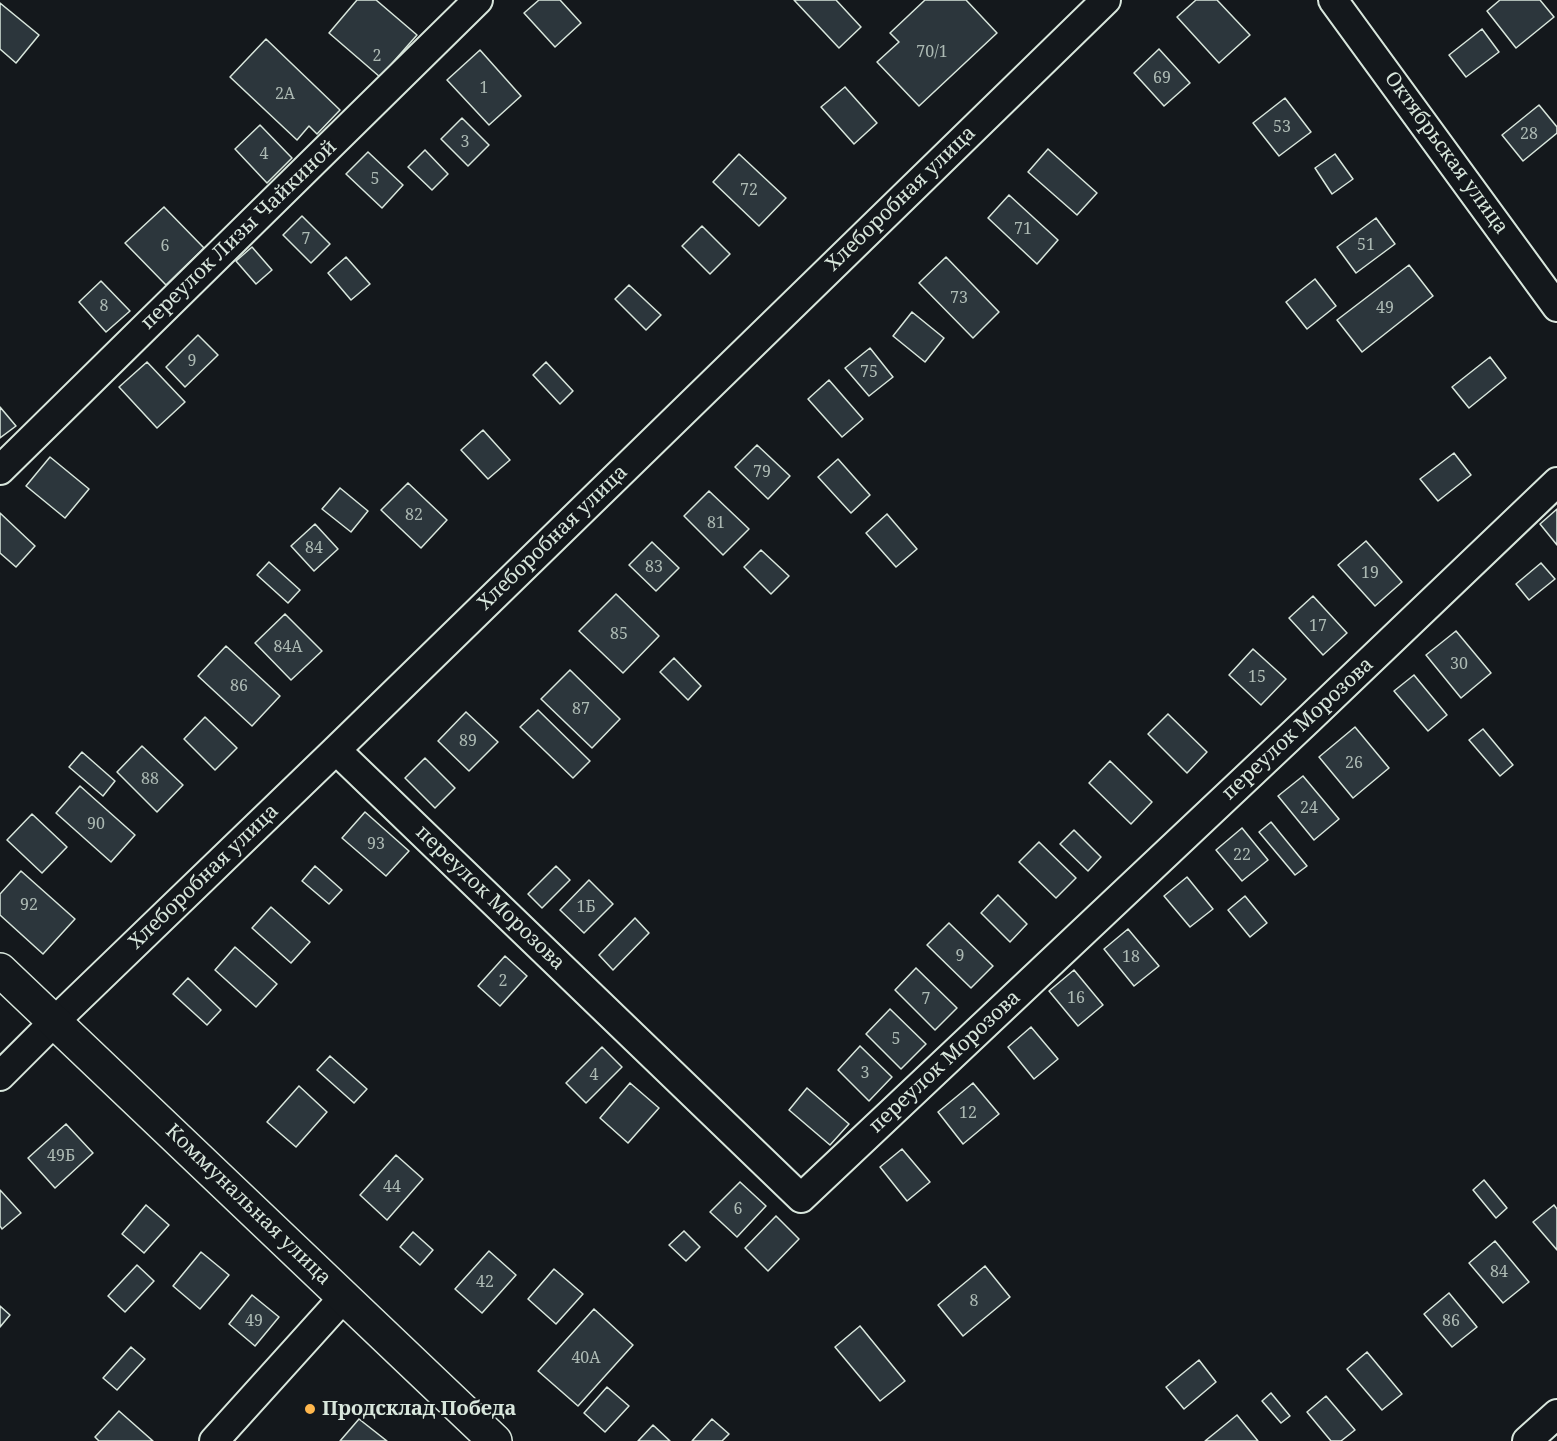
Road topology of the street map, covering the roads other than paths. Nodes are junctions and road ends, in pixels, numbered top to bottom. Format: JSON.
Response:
{"nodes":[{"id":1,"x":478,"y":0,"type":"edge"},
{"id":2,"x":1106,"y":0,"type":"edge"},
{"id":3,"x":1333,"y":0,"type":"edge"},
{"id":4,"x":1557,"y":307,"type":"edge"},
{"id":5,"x":0,"y":470,"type":"edge"},
{"id":6,"x":1557,"y":482,"type":"edge"},
{"id":7,"x":336,"y":750,"type":"junction"},
{"id":8,"x":0,"y":970,"type":"edge"},
{"id":9,"x":55,"y":1021,"type":"junction"},
{"id":10,"x":0,"y":1076,"type":"edge"},
{"id":11,"x":344,"y":1297,"type":"junction"},
{"id":12,"x":1557,"y":1414,"type":"edge"},
{"id":13,"x":214,"y":1441,"type":"edge"},
{"id":14,"x":495,"y":1441,"type":"edge"},
{"id":15,"x":1527,"y":1441,"type":"edge"}],
"edges":[{"from":1,"to":5,"type":"street","name":"переулок Лизы Чайкиной"},
{"from":2,"to":7,"type":"street","name":"Хлеборобная улица"},
{"from":3,"to":4,"type":"street","name":"Октябрьская улица"},
{"from":6,"to":7,"type":"street","name":"переулок Морозова"},
{"from":7,"to":9,"type":"street","name":"Хлеборобная улица"},
{"from":8,"to":9,"type":"street","name":"Коммунальная улица"},
{"from":9,"to":10,"type":"street","name":"Хлеборобная улица"},
{"from":9,"to":11,"type":"street","name":"Коммунальная улица"},
{"from":11,"to":13,"type":"street"},
{"from":11,"to":14,"type":"street","name":"Коммунальная улица"},
{"from":12,"to":15,"type":"street"}]}
